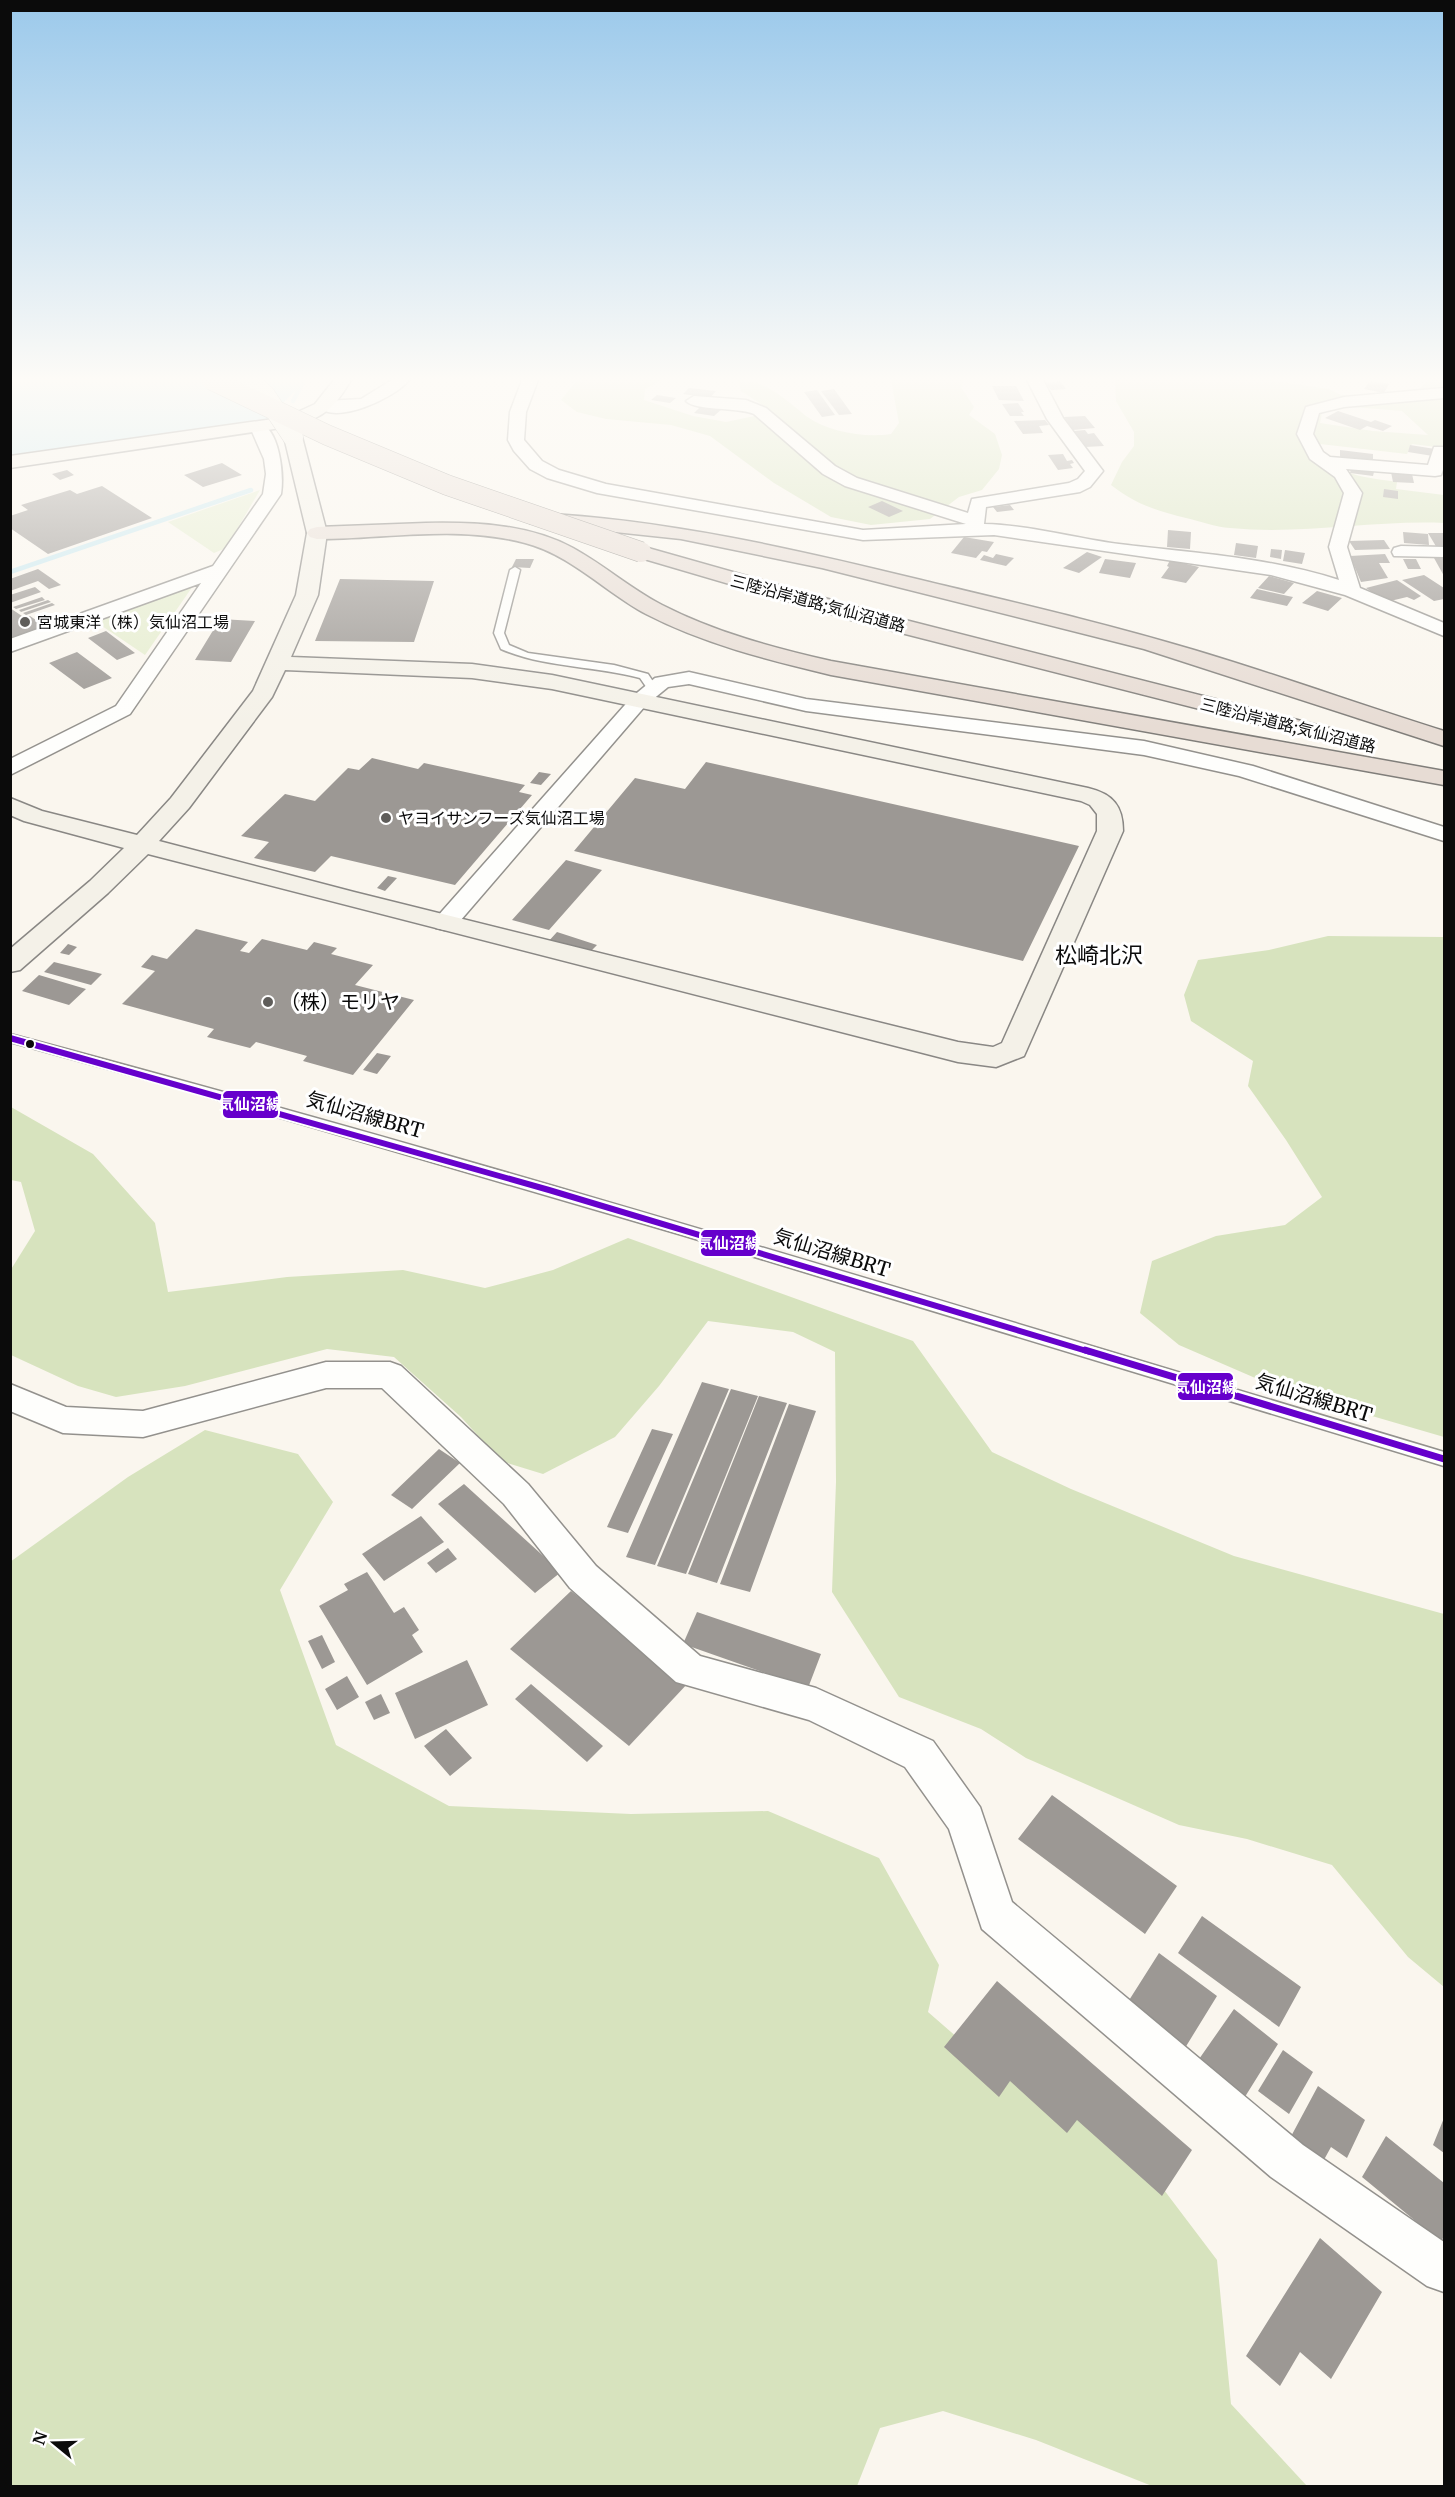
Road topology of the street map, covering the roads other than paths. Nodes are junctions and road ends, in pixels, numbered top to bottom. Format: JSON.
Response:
{"nodes":[{"id":1,"x":270,"y":497,"type":"edge"},
{"id":2,"x":308,"y":497,"type":"edge"},
{"id":3,"x":483,"y":497,"type":"edge"},
{"id":4,"x":505,"y":497,"type":"edge"},
{"id":5,"x":643,"y":497,"type":"edge"},
{"id":6,"x":893,"y":497,"type":"edge"},
{"id":7,"x":1019,"y":497,"type":"edge"},
{"id":8,"x":1352,"y":497,"type":"edge"},
{"id":9,"x":315,"y":523,"type":"junction"},
{"id":10,"x":974,"y":525,"type":"junction"},
{"id":11,"x":646,"y":549,"type":"junction"},
{"id":12,"x":1401,"y":552,"type":"dead end"},
{"id":13,"x":1444,"y":552,"type":"edge"},
{"id":14,"x":219,"y":570,"type":"junction"},
{"id":15,"x":515,"y":570,"type":"dead end"},
{"id":16,"x":1352,"y":591,"type":"junction"},
{"id":17,"x":1441,"y":624,"type":"edge"},
{"id":18,"x":10,"y":646,"type":"edge"},
{"id":19,"x":277,"y":663,"type":"junction"},
{"id":20,"x":646,"y":695,"type":"junction"},
{"id":21,"x":1444,"y":740,"type":"edge"},
{"id":22,"x":1444,"y":752,"type":"edge"},
{"id":23,"x":1444,"y":764,"type":"edge"},
{"id":24,"x":10,"y":768,"type":"edge"},
{"id":25,"x":1444,"y":778,"type":"edge"},
{"id":26,"x":10,"y":806,"type":"edge"},
{"id":27,"x":1444,"y":834,"type":"edge"},
{"id":28,"x":142,"y":845,"type":"junction"},
{"id":29,"x":445,"y":923,"type":"junction"},
{"id":30,"x":10,"y":964,"type":"edge"},
{"id":31,"x":10,"y":1030,"type":"edge"},
{"id":32,"x":10,"y":1038,"type":"edge"},
{"id":33,"x":102,"y":1062,"type":"junction"},
{"id":34,"x":10,"y":1397,"type":"edge"},
{"id":35,"x":1444,"y":1459,"type":"edge"},
{"id":36,"x":1444,"y":2269,"type":"edge"}],
"edges":[{"from":1,"to":14,"type":"street"},
{"from":2,"to":9,"type":"street","bridge":true},
{"from":3,"to":11,"type":"highway","name":"三陸沿岸道路;気仙沼道路","bridge":true},
{"from":4,"to":11,"type":"highway","name":"三陸沿岸道路;気仙沼道路","bridge":true},
{"from":5,"to":10,"type":"street"},
{"from":6,"to":10,"type":"street"},
{"from":7,"to":10,"type":"street"},
{"from":8,"to":16,"type":"street"},
{"from":9,"to":19,"type":"street"},
{"from":9,"to":21,"type":"highway"},
{"from":9,"to":25,"type":"highway"},
{"from":10,"to":16,"type":"street"},
{"from":11,"to":22,"type":"highway","name":"三陸沿岸道路;気仙沼道路"},
{"from":11,"to":23,"type":"highway","name":"三陸沿岸道路;気仙沼道路"},
{"from":12,"to":13,"type":"street"},
{"from":14,"to":18,"type":"street"},
{"from":14,"to":24,"type":"street"},
{"from":15,"to":20,"type":"lane"},
{"from":16,"to":17,"type":"street"},
{"from":19,"to":20,"type":"street"},
{"from":19,"to":28,"type":"street"},
{"from":20,"to":27,"type":"street"},
{"from":20,"to":29,"type":"street"},
{"from":20,"to":29,"type":"street"},
{"from":26,"to":28,"type":"street"},
{"from":28,"to":29,"type":"street"},
{"from":28,"to":30,"type":"street"},
{"from":31,"to":33,"type":"lane","name":"気仙沼線BRT"},
{"from":32,"to":33,"type":"lane","name":"気仙沼線BRT"},
{"from":33,"to":35,"type":"lane","name":"気仙沼線BRT"},
{"from":34,"to":36,"type":"street"}]}
